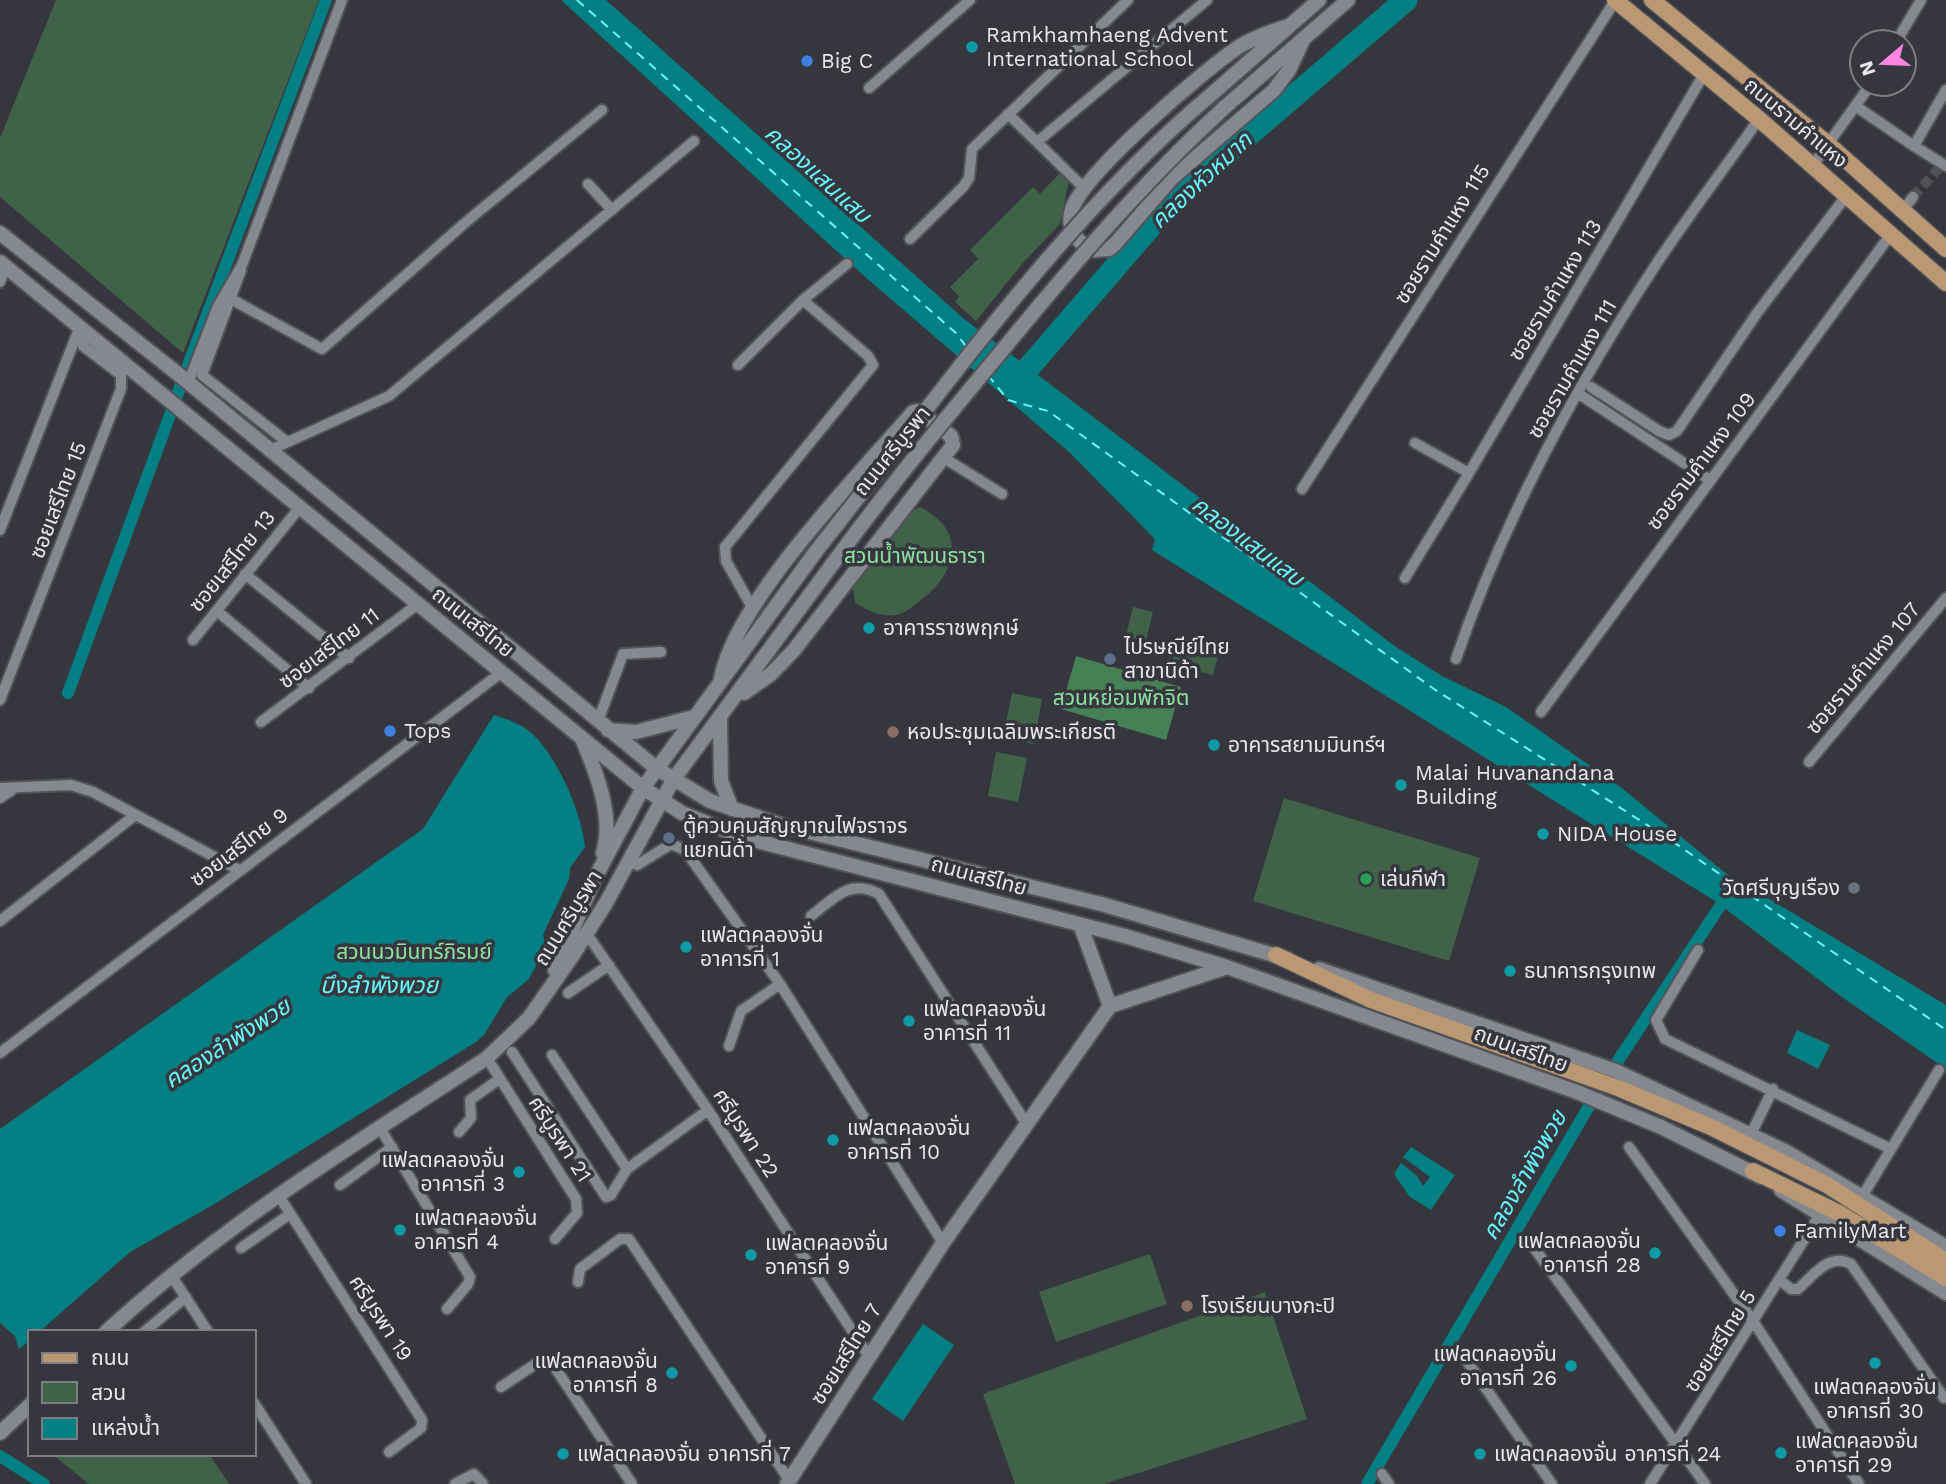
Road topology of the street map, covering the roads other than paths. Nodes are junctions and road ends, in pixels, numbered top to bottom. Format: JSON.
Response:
{"nodes":[{"id":1,"x":342,"y":0,"type":"edge"},
{"id":2,"x":970,"y":0,"type":"edge"},
{"id":3,"x":1128,"y":0,"type":"edge"},
{"id":4,"x":1207,"y":0,"type":"edge"},
{"id":5,"x":1319,"y":0,"type":"edge"},
{"id":6,"x":1348,"y":0,"type":"edge"},
{"id":7,"x":1615,"y":0,"type":"edge"},
{"id":8,"x":1652,"y":0,"type":"edge"},
{"id":9,"x":1921,"y":0,"type":"edge"},
{"id":10,"x":1289,"y":26,"type":"junction"},
{"id":11,"x":1904,"y":28,"type":"edge"},
{"id":12,"x":1303,"y":40,"type":"junction"},
{"id":13,"x":1704,"y":74,"type":"junction"},
{"id":14,"x":869,"y":88,"type":"dead end"},
{"id":15,"x":1946,"y":90,"type":"edge"},
{"id":16,"x":1862,"y":98,"type":"edge"},
{"id":17,"x":1857,"y":107,"type":"junction"},
{"id":18,"x":602,"y":110,"type":"dead end"},
{"id":19,"x":1008,"y":114,"type":"junction"},
{"id":20,"x":1759,"y":119,"type":"junction"},
{"id":21,"x":694,"y":141,"type":"dead end"},
{"id":22,"x":1037,"y":142,"type":"junction"},
{"id":23,"x":1828,"y":144,"type":"junction"},
{"id":24,"x":1914,"y":146,"type":"junction"},
{"id":25,"x":1813,"y":165,"type":"junction"},
{"id":26,"x":1943,"y":166,"type":"edge"},
{"id":27,"x":588,"y":184,"type":"dead end"},
{"id":28,"x":1085,"y":189,"type":"junction"},
{"id":29,"x":1847,"y":195,"type":"junction"},
{"id":30,"x":1913,"y":197,"type":"tunnel mouth"},
{"id":31,"x":612,"y":210,"type":"junction"},
{"id":32,"x":1903,"y":210,"type":"junction"},
{"id":33,"x":0,"y":233,"type":"edge"},
{"id":34,"x":1891,"y":234,"type":"junction"},
{"id":35,"x":910,"y":239,"type":"dead end"},
{"id":36,"x":1946,"y":249,"type":"edge"},
{"id":37,"x":3,"y":264,"type":"edge"},
{"id":38,"x":847,"y":264,"type":"dead end"},
{"id":39,"x":242,"y":265,"type":"junction"},
{"id":40,"x":0,"y":282,"type":"edge"},
{"id":41,"x":1946,"y":283,"type":"edge"},
{"id":42,"x":231,"y":299,"type":"junction"},
{"id":43,"x":803,"y":300,"type":"junction"},
{"id":44,"x":80,"y":327,"type":"junction"},
{"id":45,"x":738,"y":365,"type":"dead end"},
{"id":46,"x":188,"y":383,"type":"junction"},
{"id":47,"x":1591,"y":387,"type":"dead end"},
{"id":48,"x":1579,"y":394,"type":"junction"},
{"id":49,"x":287,"y":442,"type":"junction"},
{"id":50,"x":1415,"y":443,"type":"dead end"},
{"id":51,"x":268,"y":451,"type":"junction"},
{"id":52,"x":944,"y":458,"type":"junction"},
{"id":53,"x":1469,"y":472,"type":"junction"},
{"id":54,"x":1710,"y":480,"type":"junction"},
{"id":55,"x":1303,"y":489,"type":"dead end"},
{"id":56,"x":1002,"y":494,"type":"dead end"},
{"id":57,"x":300,"y":507,"type":"junction"},
{"id":58,"x":0,"y":530,"type":"edge"},
{"id":59,"x":244,"y":574,"type":"junction"},
{"id":60,"x":1405,"y":578,"type":"dead end"},
{"id":61,"x":1946,"y":598,"type":"edge"},
{"id":62,"x":418,"y":604,"type":"junction"},
{"id":63,"x":753,"y":608,"type":"junction"},
{"id":64,"x":216,"y":611,"type":"junction"},
{"id":65,"x":193,"y":640,"type":"dead end"},
{"id":66,"x":661,"y":652,"type":"dead end"},
{"id":67,"x":349,"y":658,"type":"junction"},
{"id":68,"x":1455,"y":659,"type":"dead end"},
{"id":69,"x":502,"y":672,"type":"junction"},
{"id":70,"x":721,"y":679,"type":"junction"},
{"id":71,"x":309,"y":688,"type":"junction"},
{"id":72,"x":737,"y":697,"type":"junction"},
{"id":73,"x":0,"y":700,"type":"edge"},
{"id":74,"x":1541,"y":712,"type":"dead end"},
{"id":75,"x":694,"y":717,"type":"junction"},
{"id":76,"x":720,"y":719,"type":"junction"},
{"id":77,"x":261,"y":722,"type":"dead end"},
{"id":78,"x":603,"y":726,"type":"junction"},
{"id":79,"x":581,"y":737,"type":"junction"},
{"id":80,"x":1809,"y":762,"type":"dead end"},
{"id":81,"x":656,"y":768,"type":"junction"},
{"id":82,"x":673,"y":780,"type":"junction"},
{"id":83,"x":0,"y":788,"type":"edge"},
{"id":84,"x":15,"y":788,"type":"junction"},
{"id":85,"x":643,"y":788,"type":"junction"},
{"id":86,"x":0,"y":799,"type":"edge"},
{"id":87,"x":660,"y":801,"type":"junction"},
{"id":88,"x":732,"y":809,"type":"junction"},
{"id":89,"x":134,"y":816,"type":"junction"},
{"id":90,"x":637,"y":865,"type":"dead end"},
{"id":91,"x":239,"y":870,"type":"junction"},
{"id":92,"x":596,"y":876,"type":"junction"},
{"id":93,"x":811,"y":916,"type":"dead end"},
{"id":94,"x":0,"y":921,"type":"edge"},
{"id":95,"x":1080,"y":924,"type":"junction"},
{"id":96,"x":587,"y":934,"type":"junction"},
{"id":97,"x":1698,"y":950,"type":"dead end"},
{"id":98,"x":1276,"y":955,"type":"junction"},
{"id":99,"x":609,"y":965,"type":"junction"},
{"id":100,"x":1227,"y":967,"type":"junction"},
{"id":101,"x":780,"y":984,"type":"junction"},
{"id":102,"x":546,"y":991,"type":"junction"},
{"id":103,"x":568,"y":993,"type":"dead end"},
{"id":104,"x":1110,"y":1006,"type":"junction"},
{"id":105,"x":729,"y":1046,"type":"dead end"},
{"id":106,"x":512,"y":1052,"type":"dead end"},
{"id":107,"x":0,"y":1054,"type":"edge"},
{"id":108,"x":552,"y":1055,"type":"dead end"},
{"id":109,"x":487,"y":1058,"type":"junction"},
{"id":110,"x":1938,"y":1070,"type":"dead end"},
{"id":111,"x":498,"y":1080,"type":"junction"},
{"id":112,"x":1773,"y":1089,"type":"junction"},
{"id":113,"x":708,"y":1110,"type":"junction"},
{"id":114,"x":1026,"y":1123,"type":"junction"},
{"id":115,"x":380,"y":1128,"type":"junction"},
{"id":116,"x":459,"y":1132,"type":"dead end"},
{"id":117,"x":1751,"y":1134,"type":"junction"},
{"id":118,"x":392,"y":1147,"type":"junction"},
{"id":119,"x":1629,"y":1147,"type":"dead end"},
{"id":120,"x":1891,"y":1149,"type":"junction"},
{"id":121,"x":627,"y":1169,"type":"junction"},
{"id":122,"x":1753,"y":1171,"type":"junction"},
{"id":123,"x":340,"y":1185,"type":"dead end"},
{"id":124,"x":1863,"y":1195,"type":"junction"},
{"id":125,"x":279,"y":1196,"type":"junction"},
{"id":126,"x":290,"y":1214,"type":"junction"},
{"id":127,"x":1819,"y":1216,"type":"junction"},
{"id":128,"x":555,"y":1239,"type":"dead end"},
{"id":129,"x":943,"y":1243,"type":"junction"},
{"id":130,"x":1532,"y":1245,"type":"dead end"},
{"id":131,"x":1946,"y":1247,"type":"edge"},
{"id":132,"x":241,"y":1248,"type":"dead end"},
{"id":133,"x":1943,"y":1271,"type":"edge"},
{"id":134,"x":172,"y":1275,"type":"junction"},
{"id":135,"x":1781,"y":1281,"type":"junction"},
{"id":136,"x":578,"y":1282,"type":"dead end"},
{"id":137,"x":1946,"y":1293,"type":"edge"},
{"id":138,"x":186,"y":1297,"type":"junction"},
{"id":139,"x":447,"y":1309,"type":"dead end"},
{"id":140,"x":1753,"y":1321,"type":"junction"},
{"id":141,"x":108,"y":1330,"type":"edge"},
{"id":142,"x":146,"y":1330,"type":"edge"},
{"id":143,"x":207,"y":1330,"type":"edge"},
{"id":144,"x":1462,"y":1354,"type":"dead end"},
{"id":145,"x":868,"y":1355,"type":"junction"},
{"id":146,"x":501,"y":1387,"type":"dead end"},
{"id":147,"x":1944,"y":1398,"type":"dead end"},
{"id":148,"x":256,"y":1405,"type":"edge"},
{"id":149,"x":28,"y":1407,"type":"edge"},
{"id":150,"x":1,"y":1432,"type":"edge"},
{"id":151,"x":1679,"y":1443,"type":"junction"},
{"id":152,"x":389,"y":1452,"type":"dead end"},
{"id":153,"x":788,"y":1482,"type":"edge"},
{"id":154,"x":306,"y":1484,"type":"edge"},
{"id":155,"x":455,"y":1484,"type":"edge"},
{"id":156,"x":483,"y":1484,"type":"edge"},
{"id":157,"x":632,"y":1484,"type":"edge"},
{"id":158,"x":1552,"y":1484,"type":"edge"},
{"id":159,"x":1650,"y":1484,"type":"edge"},
{"id":160,"x":1705,"y":1484,"type":"edge"},
{"id":161,"x":1859,"y":1484,"type":"edge"}],
"edges":[{"from":1,"to":39,"type":"street"},
{"from":2,"to":14,"type":"street"},
{"from":3,"to":19,"type":"street"},
{"from":4,"to":22,"type":"street"},
{"from":5,"to":10,"type":"street","name":"ถนนศรีบูรพา"},
{"from":6,"to":12,"type":"street","name":"ถนนศรีบูรพา"},
{"from":7,"to":13,"type":"main road","name":"ถนนรามคำแหง"},
{"from":7,"to":55,"type":"street","name":"ซอยรามคำแหง 115"},
{"from":8,"to":23,"type":"main road","name":"ถนนรามคำแหง"},
{"from":9,"to":11,"type":"street"},
{"from":10,"to":28,"type":"street"},
{"from":10,"to":70,"type":"street","name":"ถนนศรีบูรพา","bridge":true},
{"from":12,"to":28,"type":"street"},
{"from":12,"to":72,"type":"street","name":"ถนนศรีบูรพา","bridge":true},
{"from":13,"to":20,"type":"main road","name":"ถนนรามคำแหง"},
{"from":13,"to":53,"type":"street","name":"ซอยรามคำแหง 113"},
{"from":15,"to":24,"type":"street"},
{"from":16,"to":17,"type":"street"},
{"from":17,"to":23,"type":"street"},
{"from":17,"to":24,"type":"street"},
{"from":18,"to":42,"type":"street"},
{"from":19,"to":22,"type":"street"},
{"from":19,"to":35,"type":"street"},
{"from":20,"to":25,"type":"main road","name":"ถนนรามคำแหง"},
{"from":20,"to":48,"type":"street","name":"ซอยรามคำแหง 111"},
{"from":21,"to":31,"type":"street"},
{"from":22,"to":28,"type":"street"},
{"from":23,"to":25,"type":"street"},
{"from":23,"to":32,"type":"main road","name":"ถนนรามคำแหง"},
{"from":24,"to":26,"type":"street"},
{"from":25,"to":29,"type":"main road","name":"ถนนรามคำแหง"},
{"from":27,"to":31,"type":"street"},
{"from":29,"to":34,"type":"main road","name":"ถนนรามคำแหง"},
{"from":29,"to":47,"type":"street"},
{"from":30,"to":32,"type":"street"},
{"from":31,"to":49,"type":"street"},
{"from":32,"to":36,"type":"main road","name":"ถนนรามคำแหง"},
{"from":33,"to":46,"type":"street","name":"ถนนเสรีไทย"},
{"from":34,"to":41,"type":"main road","name":"ถนนรามคำแหง"},
{"from":34,"to":54,"type":"street","name":"ซอยรามคำแหง 109"},
{"from":37,"to":40,"type":"street"},
{"from":37,"to":44,"type":"street","name":"ถนนเสรีไทย"},
{"from":38,"to":43,"type":"street"},
{"from":39,"to":42,"type":"street"},
{"from":39,"to":46,"type":"street"},
{"from":42,"to":49,"type":"street"},
{"from":43,"to":45,"type":"street"},
{"from":43,"to":63,"type":"street"},
{"from":44,"to":57,"type":"street","name":"ถนนเสรีไทย"},
{"from":44,"to":58,"type":"street"},
{"from":44,"to":73,"type":"street","name":"ซอยเสรีไทย 15"},
{"from":46,"to":51,"type":"street","name":"ถนนเสรีไทย"},
{"from":48,"to":54,"type":"street"},
{"from":48,"to":68,"type":"street","name":"ซอยรามคำแหง 111"},
{"from":49,"to":51,"type":"street"},
{"from":50,"to":53,"type":"street"},
{"from":51,"to":78,"type":"street","name":"ถนนเสรีไทย"},
{"from":52,"to":56,"type":"street"},
{"from":52,"to":63,"type":"street"},
{"from":52,"to":72,"type":"street"},
{"from":53,"to":60,"type":"street","name":"ซอยรามคำแหง 113"},
{"from":54,"to":74,"type":"street","name":"ซอยรามคำแหง 109"},
{"from":57,"to":59,"type":"street","name":"ซอยเสรีไทย 13"},
{"from":57,"to":62,"type":"street","name":"ถนนเสรีไทย"},
{"from":59,"to":64,"type":"street","name":"ซอยเสรีไทย 13"},
{"from":59,"to":67,"type":"street"},
{"from":61,"to":80,"type":"street","name":"ซอยรามคำแหง 107"},
{"from":62,"to":67,"type":"street","name":"ซอยเสรีไทย 11"},
{"from":62,"to":69,"type":"street","name":"ถนนเสรีไทย"},
{"from":63,"to":70,"type":"street"},
{"from":64,"to":65,"type":"street","name":"ซอยเสรีไทย 13"},
{"from":64,"to":71,"type":"street"},
{"from":66,"to":78,"type":"street"},
{"from":67,"to":71,"type":"street","name":"ซอยเสรีไทย 11"},
{"from":69,"to":79,"type":"street","name":"ถนนเสรีไทย"},
{"from":69,"to":91,"type":"street","name":"ซอยเสรีไทย 9"},
{"from":70,"to":75,"type":"street","name":"ถนนศรีบูรพา"},
{"from":71,"to":77,"type":"street","name":"ซอยเสรีไทย 11"},
{"from":72,"to":76,"type":"street","name":"ถนนศรีบูรพา"},
{"from":75,"to":78,"type":"street"},
{"from":75,"to":81,"type":"street","name":"ถนนศรีบูรพา"},
{"from":76,"to":82,"type":"street","name":"ถนนศรีบูรพา"},
{"from":76,"to":88,"type":"street"},
{"from":78,"to":81,"type":"street","name":"ถนนเสรีไทย"},
{"from":79,"to":85,"type":"street","name":"ถนนเสรีไทย"},
{"from":79,"to":92,"type":"street"},
{"from":81,"to":82,"type":"street","name":"ถนนเสรีไทย"},
{"from":81,"to":85,"type":"street","name":"ถนนศรีบูรพา"},
{"from":82,"to":87,"type":"street","name":"ถนนศรีบูรพา"},
{"from":82,"to":88,"type":"street","name":"ถนนเสรีไทย"},
{"from":83,"to":84,"type":"street"},
{"from":84,"to":86,"type":"street"},
{"from":84,"to":89,"type":"street"},
{"from":85,"to":87,"type":"street","name":"ถนนเสรีไทย"},
{"from":85,"to":92,"type":"street","name":"ถนนศรีบูรพา"},
{"from":87,"to":95,"type":"street","name":"ถนนเสรีไทย"},
{"from":87,"to":96,"type":"street","name":"ถนนศรีบูรพา"},
{"from":88,"to":98,"type":"street","name":"ถนนเสรีไทย"},
{"from":89,"to":91,"type":"street"},
{"from":89,"to":94,"type":"street"},
{"from":90,"to":101,"type":"street"},
{"from":91,"to":107,"type":"street","name":"ซอยเสรีไทย 9"},
{"from":92,"to":102,"type":"street","name":"ถนนศรีบูรพา"},
{"from":93,"to":114,"type":"street"},
{"from":95,"to":100,"type":"street","name":"ถนนเสรีไทย"},
{"from":95,"to":104,"type":"street"},
{"from":96,"to":99,"type":"street","name":"ศรีบูรพา 22"},
{"from":96,"to":102,"type":"street","name":"ถนนศรีบูรพา"},
{"from":97,"to":112,"type":"street"},
{"from":98,"to":117,"type":"street","name":"ถนนเสรีไทย"},
{"from":98,"to":133,"type":"main road"},
{"from":99,"to":103,"type":"street"},
{"from":99,"to":113,"type":"street","name":"ศรีบูรพา 22"},
{"from":100,"to":104,"type":"street"},
{"from":100,"to":122,"type":"street","name":"ถนนเสรีไทย"},
{"from":101,"to":105,"type":"street"},
{"from":101,"to":129,"type":"street"},
{"from":102,"to":109,"type":"street","name":"ถนนศรีบูรพา"},
{"from":104,"to":114,"type":"street","name":"ซอยเสรีไทย 7"},
{"from":106,"to":121,"type":"street"},
{"from":108,"to":121,"type":"street"},
{"from":109,"to":111,"type":"street","name":"ศรีบูรพา 21"},
{"from":109,"to":115,"type":"street","name":"ถนนศรีบูรพา"},
{"from":110,"to":120,"type":"street"},
{"from":111,"to":116,"type":"street"},
{"from":111,"to":128,"type":"street","name":"ศรีบูรพา 21"},
{"from":112,"to":117,"type":"street"},
{"from":112,"to":120,"type":"street"},
{"from":113,"to":121,"type":"street"},
{"from":113,"to":145,"type":"street","name":"ศรีบูรพา 22"},
{"from":114,"to":129,"type":"street","name":"ซอยเสรีไทย 7"},
{"from":115,"to":118,"type":"street"},
{"from":115,"to":125,"type":"street","name":"ถนนศรีบูรพา"},
{"from":117,"to":124,"type":"street","name":"ถนนเสรีไทย"},
{"from":118,"to":123,"type":"street"},
{"from":118,"to":139,"type":"street"},
{"from":119,"to":140,"type":"street"},
{"from":120,"to":124,"type":"street"},
{"from":122,"to":127,"type":"street","name":"ถนนเสรีไทย"},
{"from":122,"to":133,"type":"main road"},
{"from":124,"to":131,"type":"street","name":"ถนนเสรีไทย"},
{"from":125,"to":126,"type":"street","name":"ศรีบูรพา 19"},
{"from":125,"to":134,"type":"street","name":"ถนนศรีบูรพา"},
{"from":126,"to":132,"type":"street"},
{"from":126,"to":152,"type":"street","name":"ศรีบูรพา 19"},
{"from":127,"to":135,"type":"street","name":"ซอยเสรีไทย 5"},
{"from":127,"to":137,"type":"street","name":"ถนนเสรีไทย"},
{"from":129,"to":145,"type":"street","name":"ซอยเสรีไทย 7"},
{"from":130,"to":151,"type":"street"},
{"from":134,"to":138,"type":"street"},
{"from":134,"to":141,"type":"street","name":"ถนนศรีบูรพา"},
{"from":135,"to":140,"type":"street","name":"ซอยเสรีไทย 5"},
{"from":135,"to":147,"type":"street"},
{"from":136,"to":153,"type":"street"},
{"from":138,"to":142,"type":"street"},
{"from":138,"to":143,"type":"street"},
{"from":140,"to":151,"type":"street","name":"ซอยเสรีไทย 5"},
{"from":140,"to":161,"type":"street"},
{"from":144,"to":158,"type":"street"},
{"from":145,"to":153,"type":"street","name":"ซอยเสรีไทย 7"},
{"from":146,"to":157,"type":"street"},
{"from":148,"to":154,"type":"street"},
{"from":149,"to":150,"type":"street"},
{"from":151,"to":159,"type":"street","name":"ซอยเสรีไทย 5"},
{"from":151,"to":160,"type":"street"},
{"from":155,"to":156,"type":"street"}]}
